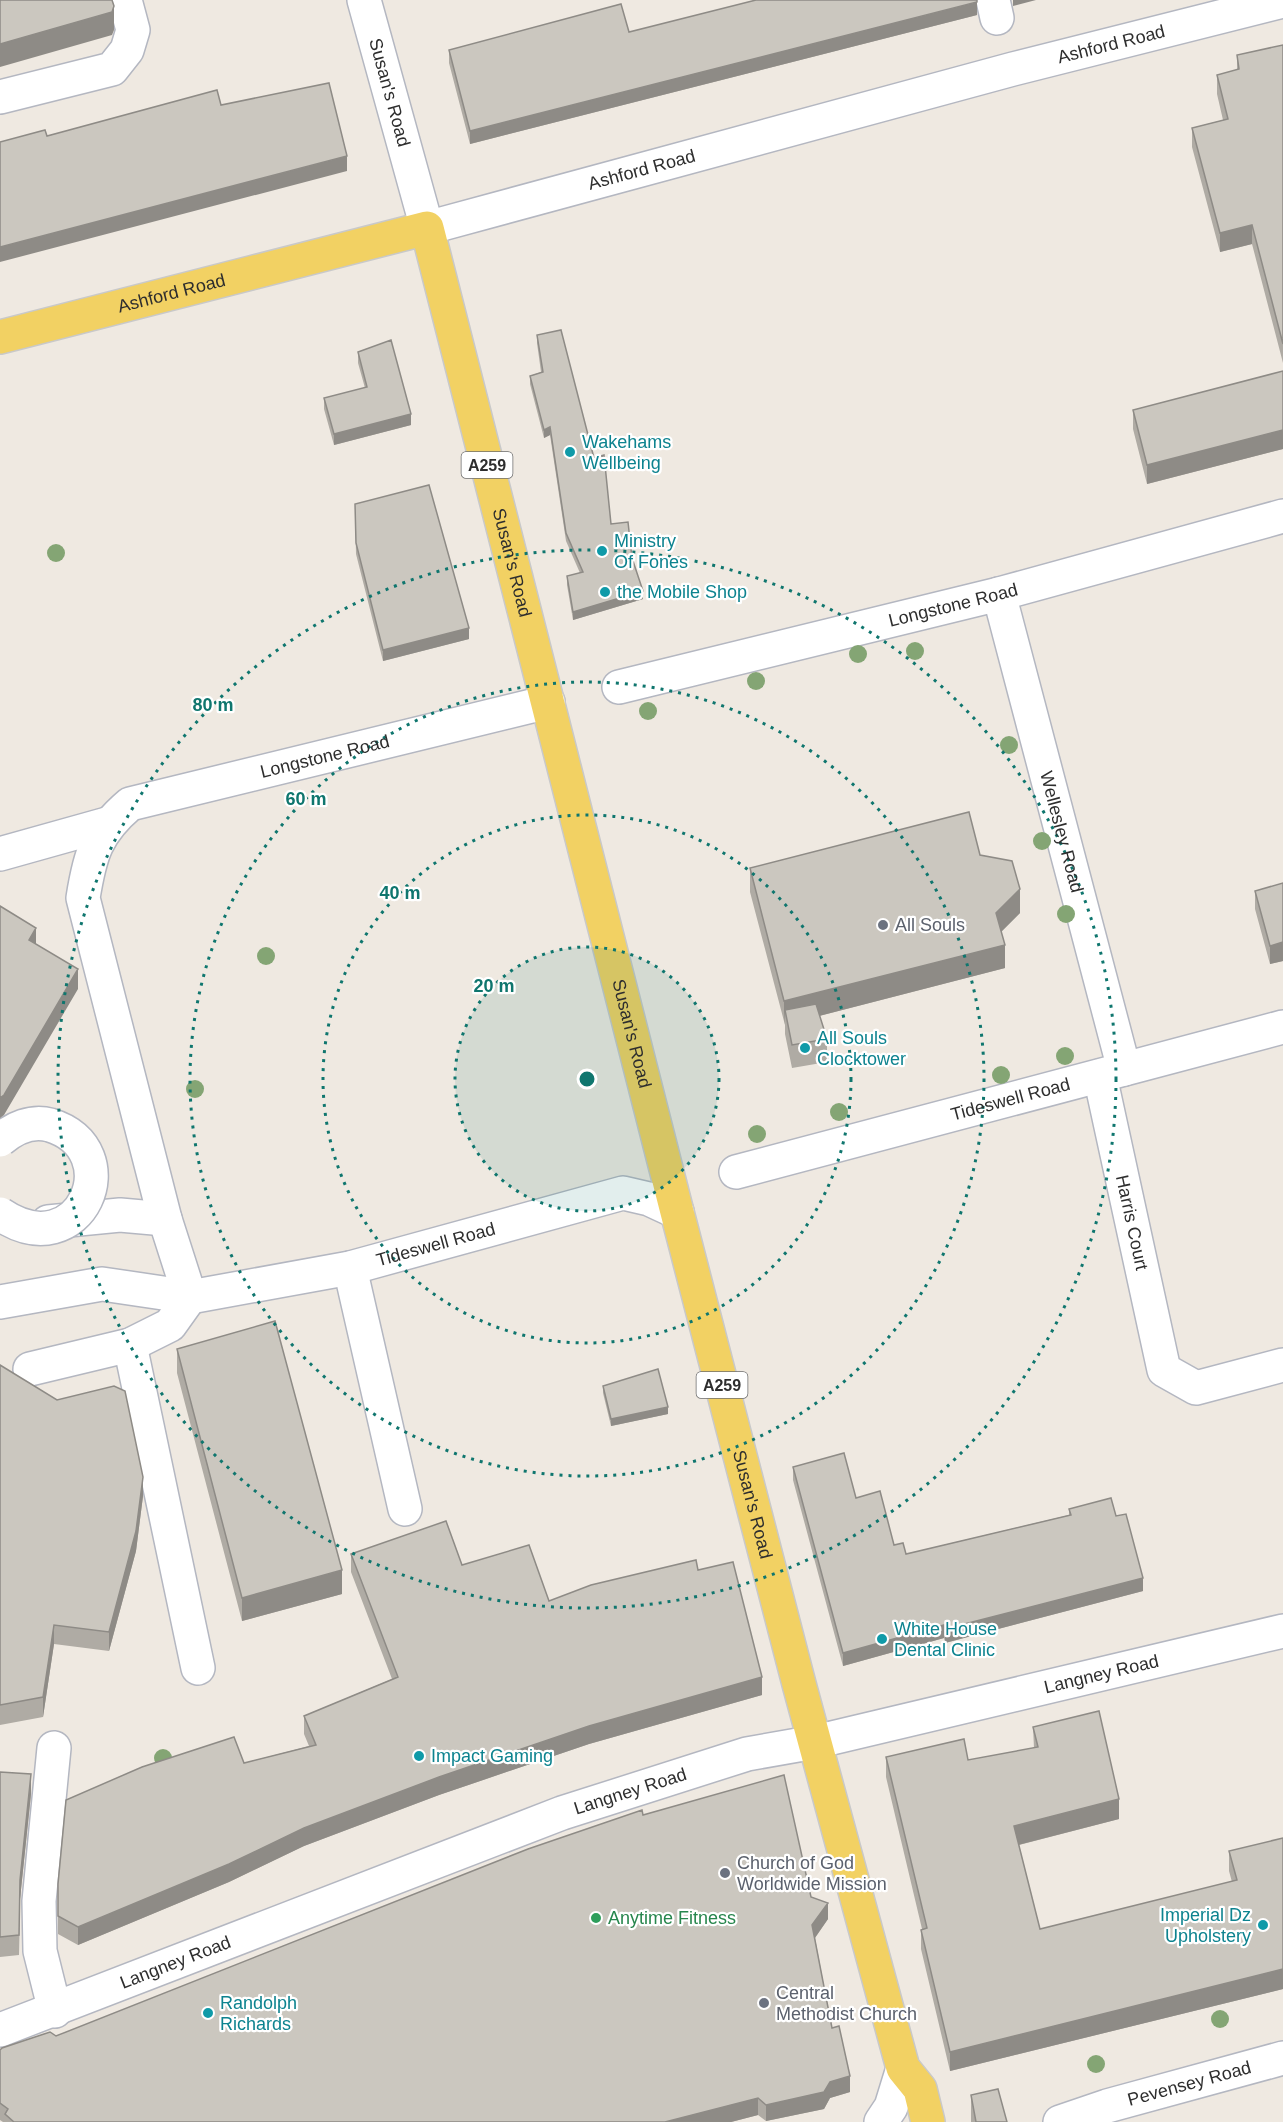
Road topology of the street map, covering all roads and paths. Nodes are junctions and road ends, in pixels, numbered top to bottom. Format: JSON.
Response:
{"nodes":[{"id":1,"x":125,"y":0,"type":"edge"},
{"id":2,"x":364,"y":0,"type":"edge"},
{"id":3,"x":1283,"y":1,"type":"edge"},
{"id":4,"x":0,"y":97,"type":"edge"},
{"id":5,"x":427,"y":228,"type":"junction"},
{"id":6,"x":0,"y":337,"type":"edge"},
{"id":7,"x":1283,"y":516,"type":"edge"},
{"id":8,"x":999,"y":594,"type":"junction"},
{"id":9,"x":620,"y":687,"type":"dead end"},
{"id":10,"x":548,"y":702,"type":"junction"},
{"id":11,"x":107,"y":824,"type":"junction"},
{"id":12,"x":0,"y":854,"type":"edge"},
{"id":13,"x":1283,"y":1027,"type":"edge"},
{"id":14,"x":1112,"y":1073,"type":"junction"},
{"id":15,"x":0,"y":1142,"type":"edge"},
{"id":16,"x":736,"y":1172,"type":"dead end"},
{"id":17,"x":0,"y":1203,"type":"edge"},
{"id":18,"x":677,"y":1212,"type":"junction"},
{"id":19,"x":0,"y":1214,"type":"edge"},
{"id":20,"x":165,"y":1219,"type":"junction"},
{"id":21,"x":0,"y":1227,"type":"edge"},
{"id":22,"x":350,"y":1268,"type":"junction"},
{"id":23,"x":190,"y":1297,"type":"junction"},
{"id":24,"x":0,"y":1302,"type":"edge"},
{"id":25,"x":130,"y":1345,"type":"junction"},
{"id":26,"x":1283,"y":1365,"type":"edge"},
{"id":27,"x":30,"y":1370,"type":"dead end"},
{"id":28,"x":405,"y":1509,"type":"dead end"},
{"id":29,"x":1283,"y":1631,"type":"edge"},
{"id":30,"x":198,"y":1668,"type":"dead end"},
{"id":31,"x":815,"y":1742,"type":"junction"},
{"id":32,"x":54,"y":1748,"type":"dead end"},
{"id":33,"x":55,"y":2011,"type":"junction"},
{"id":34,"x":0,"y":2031,"type":"edge"},
{"id":35,"x":1283,"y":2058,"type":"edge"},
{"id":36,"x":903,"y":2068,"type":"junction"},
{"id":37,"x":881,"y":2122,"type":"edge"},
{"id":38,"x":928,"y":2122,"type":"edge"},
{"id":39,"x":1060,"y":2122,"type":"edge"}],
"edges":[{"from":1,"to":4,"type":"street"},
{"from":2,"to":5,"type":"street","name":"Susan's Road"},
{"from":3,"to":5,"type":"street","name":"Ashford Road"},
{"from":5,"to":6,"type":"main road","name":"Ashford Road"},
{"from":5,"to":10,"type":"main road","name":"Susan's Road","number":"A259"},
{"from":7,"to":8,"type":"street","name":"Longstone Road"},
{"from":8,"to":9,"type":"street","name":"Longstone Road"},
{"from":8,"to":14,"type":"street","name":"Wellesley Road"},
{"from":10,"to":11,"type":"street","name":"Longstone Road"},
{"from":10,"to":18,"type":"main road","name":"Susan's Road","number":"A259"},
{"from":11,"to":12,"type":"street"},
{"from":11,"to":20,"type":"street"},
{"from":13,"to":14,"type":"street","name":"Tideswell Road"},
{"from":14,"to":16,"type":"street","name":"Tideswell Road"},
{"from":14,"to":26,"type":"street","name":"Harris Court"},
{"from":15,"to":19,"type":"street","bridge":true},
{"from":15,"to":21,"type":"street","bridge":true},
{"from":17,"to":20,"type":"street","bridge":true},
{"from":18,"to":22,"type":"street","name":"Tideswell Road"},
{"from":18,"to":31,"type":"main road","name":"Susan's Road","number":"A259"},
{"from":20,"to":23,"type":"street"},
{"from":22,"to":23,"type":"street","name":"Tideswell Road"},
{"from":22,"to":28,"type":"street"},
{"from":23,"to":24,"type":"street","name":"Tideswell Road"},
{"from":23,"to":25,"type":"street"},
{"from":25,"to":27,"type":"street"},
{"from":25,"to":30,"type":"street"},
{"from":29,"to":31,"type":"street","name":"Langney Road"},
{"from":31,"to":33,"type":"street","name":"Langney Road"},
{"from":31,"to":36,"type":"main road","name":"Susan's Road","number":"A259"},
{"from":32,"to":33,"type":"street"},
{"from":33,"to":34,"type":"street","name":"Langney Road"},
{"from":35,"to":39,"type":"street","name":"Pevensey Road"},
{"from":36,"to":37,"type":"street"},
{"from":36,"to":38,"type":"main road","name":"Susan's Road","number":"A259"}]}
